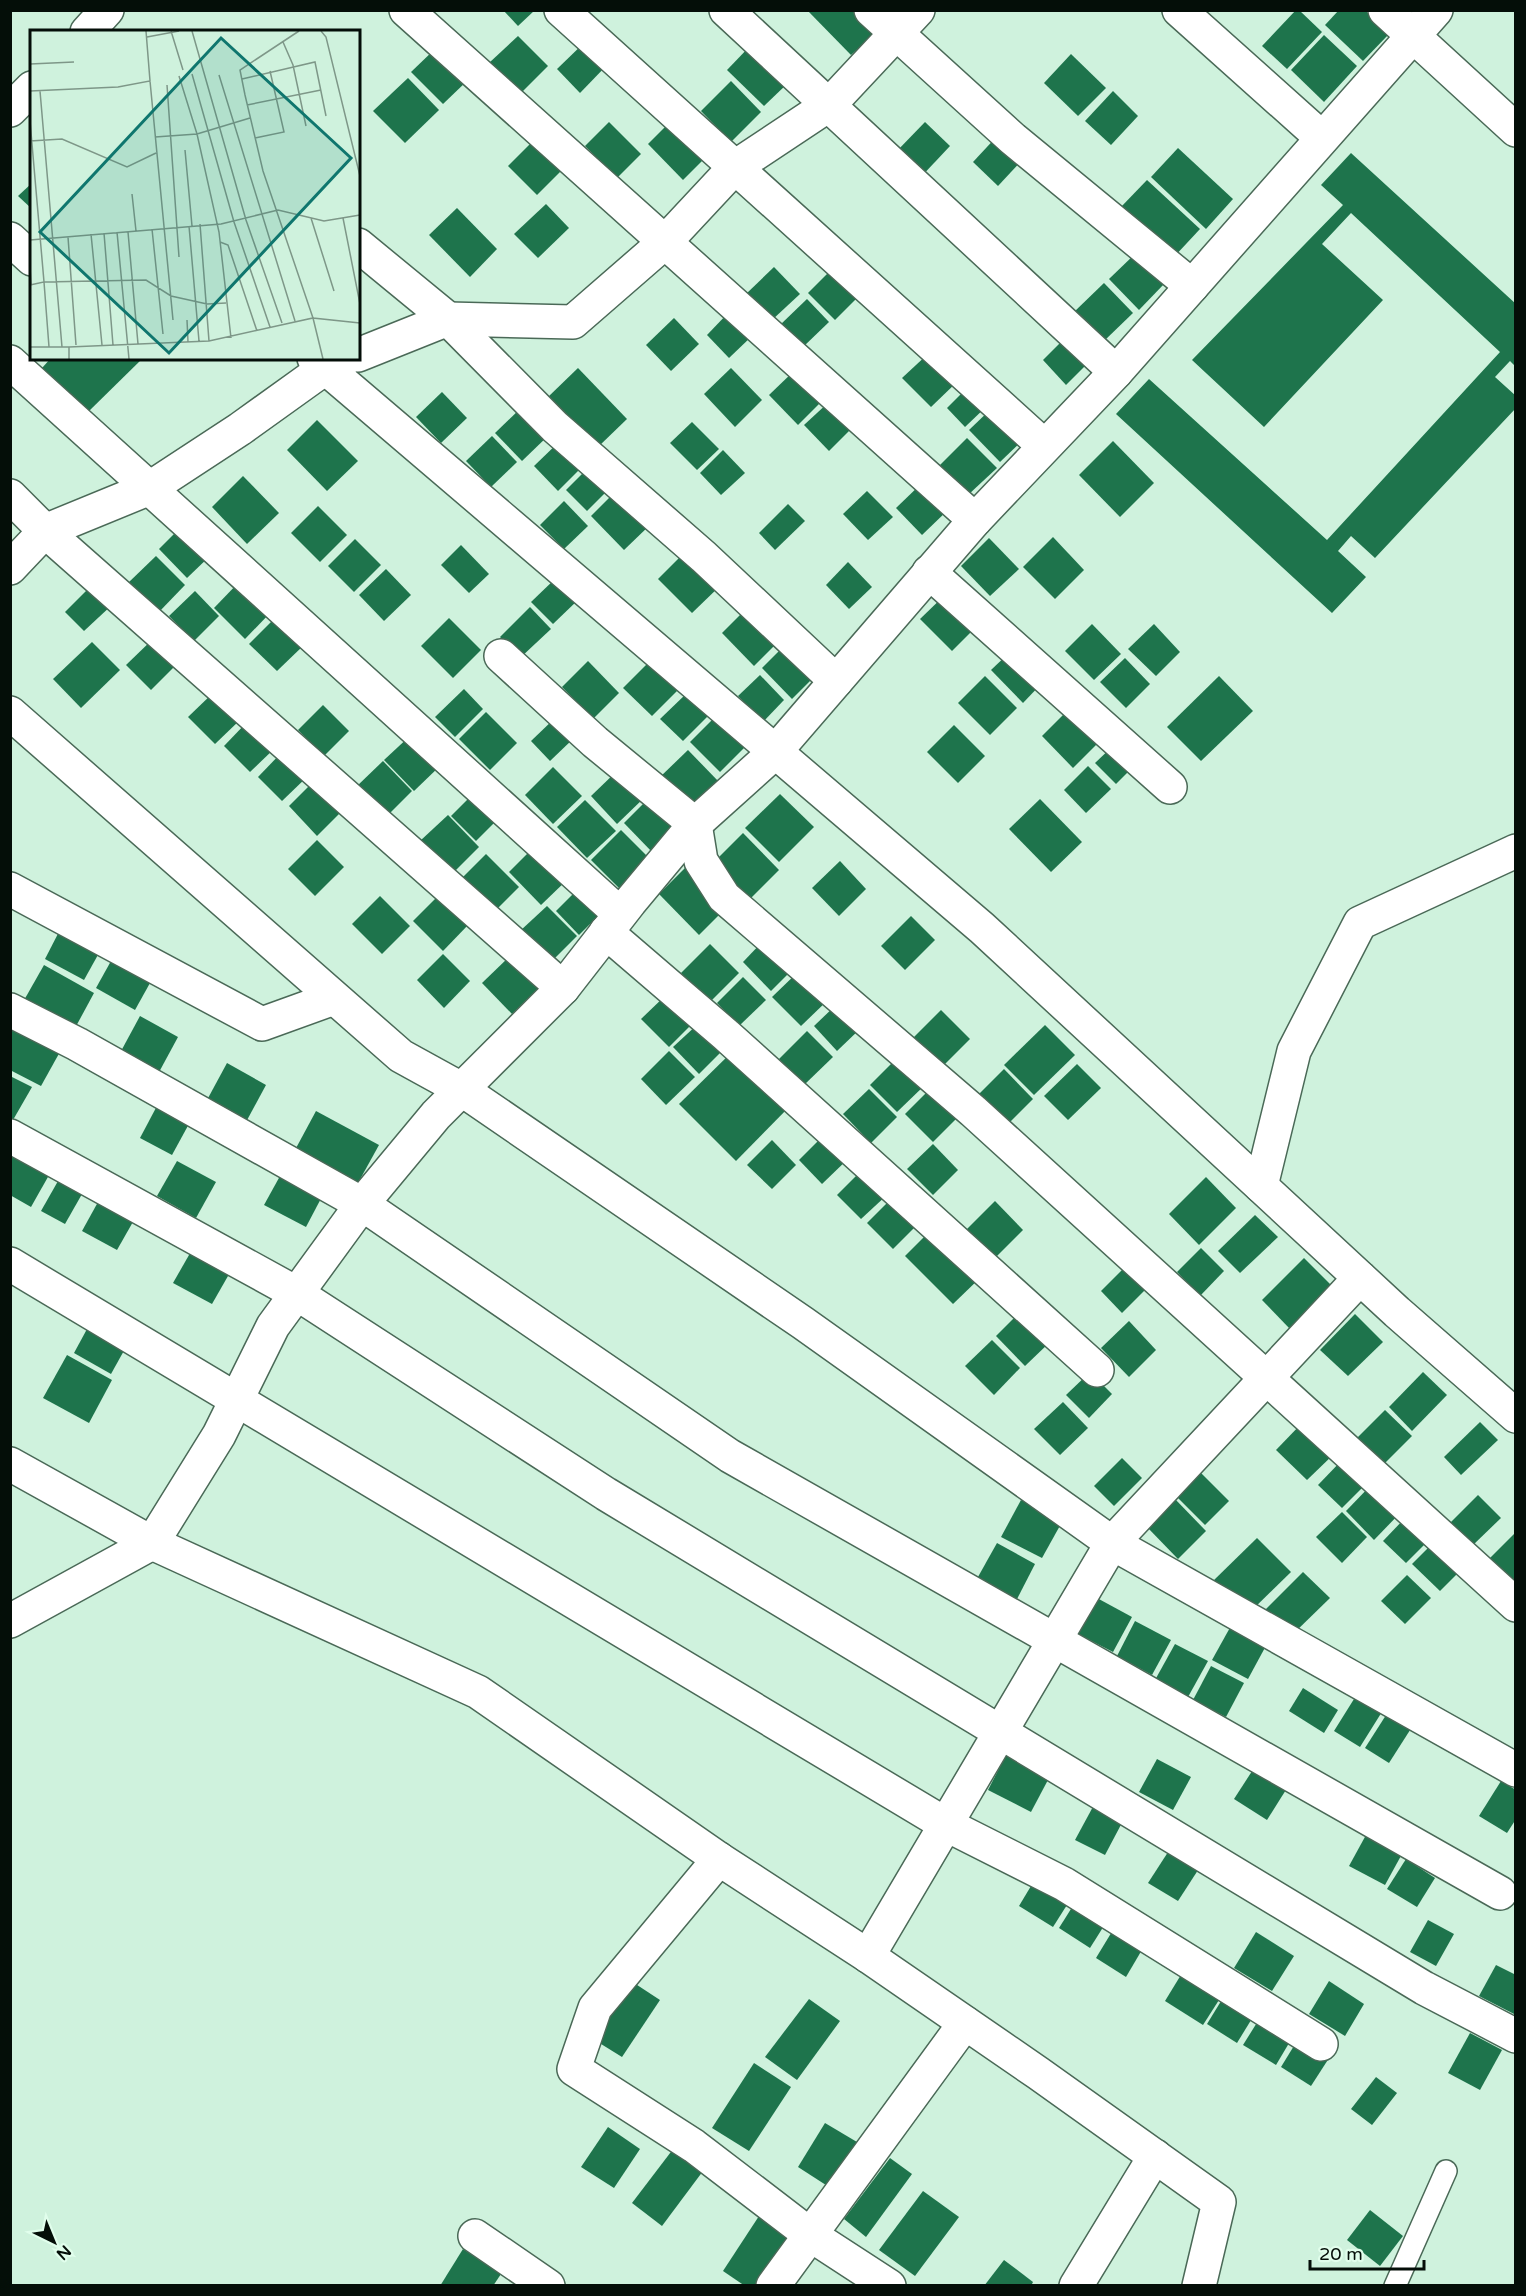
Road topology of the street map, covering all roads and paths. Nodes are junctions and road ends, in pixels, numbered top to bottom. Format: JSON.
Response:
{"nodes":[{"id":1,"x":107,"y":10,"type":"edge"},
{"id":2,"x":406,"y":10,"type":"edge"},
{"id":3,"x":561,"y":10,"type":"edge"},
{"id":4,"x":726,"y":10,"type":"edge"},
{"id":5,"x":871,"y":10,"type":"edge"},
{"id":6,"x":1179,"y":10,"type":"edge"},
{"id":7,"x":1386,"y":10,"type":"edge"},
{"id":8,"x":1436,"y":10,"type":"edge"},
{"id":9,"x":908,"y":23,"type":"edge"},
{"id":10,"x":89,"y":30,"type":"edge"},
{"id":11,"x":1415,"y":36,"type":"junction"},
{"id":12,"x":30,"y":90,"type":"edge"},
{"id":13,"x":830,"y":104,"type":"junction"},
{"id":14,"x":10,"y":110,"type":"edge"},
{"id":15,"x":1515,"y":130,"type":"edge"},
{"id":16,"x":1322,"y":138,"type":"junction"},
{"id":17,"x":735,"y":167,"type":"junction"},
{"id":18,"x":10,"y":239,"type":"edge"},
{"id":19,"x":665,"y":242,"type":"junction"},
{"id":20,"x":360,"y":247,"type":"edge"},
{"id":21,"x":30,"y":257,"type":"edge"},
{"id":22,"x":1192,"y":286,"type":"junction"},
{"id":23,"x":448,"y":319,"type":"junction"},
{"id":24,"x":360,"y":354,"type":"edge"},
{"id":25,"x":10,"y":362,"type":"edge"},
{"id":26,"x":329,"y":362,"type":"edge"},
{"id":27,"x":1116,"y":372,"type":"junction"},
{"id":28,"x":1038,"y":453,"type":"junction"},
{"id":29,"x":150,"y":488,"type":"junction"},
{"id":30,"x":10,"y":496,"type":"edge"},
{"id":31,"x":975,"y":520,"type":"junction"},
{"id":32,"x":45,"y":531,"type":"junction"},
{"id":33,"x":10,"y":568,"type":"edge"},
{"id":34,"x":929,"y":572,"type":"junction"},
{"id":35,"x":501,"y":656,"type":"dead end"},
{"id":36,"x":836,"y":681,"type":"junction"},
{"id":37,"x":10,"y":712,"type":"edge"},
{"id":38,"x":774,"y":753,"type":"junction"},
{"id":39,"x":1170,"y":787,"type":"dead end"},
{"id":40,"x":695,"y":824,"type":"junction"},
{"id":41,"x":1515,"y":851,"type":"edge"},
{"id":42,"x":10,"y":889,"type":"edge"},
{"id":43,"x":613,"y":923,"type":"junction"},
{"id":44,"x":563,"y":988,"type":"junction"},
{"id":45,"x":334,"y":998,"type":"junction"},
{"id":46,"x":10,"y":1010,"type":"edge"},
{"id":47,"x":462,"y":1089,"type":"junction"},
{"id":48,"x":10,"y":1136,"type":"edge"},
{"id":49,"x":1261,"y":1186,"type":"junction"},
{"id":50,"x":363,"y":1204,"type":"junction"},
{"id":51,"x":10,"y":1264,"type":"edge"},
{"id":52,"x":1360,"y":1278,"type":"junction"},
{"id":53,"x":296,"y":1293,"type":"junction"},
{"id":54,"x":1097,"y":1371,"type":"dead end"},
{"id":55,"x":1267,"y":1381,"type":"junction"},
{"id":56,"x":237,"y":1399,"type":"junction"},
{"id":57,"x":1515,"y":1416,"type":"edge"},
{"id":58,"x":10,"y":1464,"type":"edge"},
{"id":59,"x":152,"y":1543,"type":"junction"},
{"id":60,"x":1112,"y":1543,"type":"junction"},
{"id":61,"x":1515,"y":1605,"type":"edge"},
{"id":62,"x":10,"y":1621,"type":"edge"},
{"id":63,"x":1054,"y":1642,"type":"junction"},
{"id":64,"x":1001,"y":1732,"type":"junction"},
{"id":65,"x":1515,"y":1770,"type":"edge"},
{"id":66,"x":945,"y":1824,"type":"junction"},
{"id":67,"x":719,"y":1859,"type":"junction"},
{"id":68,"x":1500,"y":1893,"type":"dead end"},
{"id":69,"x":868,"y":1956,"type":"junction"},
{"id":70,"x":965,"y":2023,"type":"junction"},
{"id":71,"x":1515,"y":2036,"type":"edge"},
{"id":72,"x":1321,"y":2044,"type":"dead end"},
{"id":73,"x":1155,"y":2156,"type":"junction"},
{"id":74,"x":1446,"y":2171,"type":"dead end"},
{"id":75,"x":809,"y":2234,"type":"junction"},
{"id":76,"x":475,"y":2236,"type":"dead end"},
{"id":77,"x":548,"y":2286,"type":"edge"},
{"id":78,"x":773,"y":2286,"type":"edge"},
{"id":79,"x":889,"y":2286,"type":"edge"},
{"id":80,"x":1076,"y":2286,"type":"edge"},
{"id":81,"x":1198,"y":2286,"type":"edge"},
{"id":82,"x":1395,"y":2286,"type":"edge"}],
"edges":[{"from":1,"to":10,"type":"street"},
{"from":2,"to":19,"type":"street"},
{"from":3,"to":17,"type":"street"},
{"from":4,"to":13,"type":"street"},
{"from":5,"to":9,"type":"street"},
{"from":6,"to":16,"type":"street"},
{"from":7,"to":11,"type":"street"},
{"from":8,"to":11,"type":"street"},
{"from":9,"to":13,"type":"street"},
{"from":9,"to":22,"type":"street"},
{"from":11,"to":15,"type":"street"},
{"from":11,"to":16,"type":"street"},
{"from":12,"to":14,"type":"street"},
{"from":13,"to":17,"type":"street"},
{"from":13,"to":27,"type":"street"},
{"from":16,"to":22,"type":"street"},
{"from":17,"to":19,"type":"street"},
{"from":17,"to":28,"type":"street"},
{"from":18,"to":21,"type":"street"},
{"from":19,"to":23,"type":"street"},
{"from":19,"to":31,"type":"street"},
{"from":20,"to":23,"type":"street"},
{"from":22,"to":27,"type":"street"},
{"from":23,"to":24,"type":"street"},
{"from":23,"to":36,"type":"street"},
{"from":25,"to":29,"type":"street"},
{"from":26,"to":29,"type":"street"},
{"from":26,"to":38,"type":"street"},
{"from":27,"to":28,"type":"street"},
{"from":28,"to":31,"type":"street"},
{"from":29,"to":32,"type":"street"},
{"from":29,"to":43,"type":"street"},
{"from":30,"to":32,"type":"street"},
{"from":31,"to":34,"type":"street"},
{"from":32,"to":33,"type":"street"},
{"from":32,"to":44,"type":"street"},
{"from":34,"to":36,"type":"street"},
{"from":34,"to":39,"type":"street"},
{"from":35,"to":40,"type":"street"},
{"from":36,"to":38,"type":"street"},
{"from":37,"to":45,"type":"street"},
{"from":38,"to":40,"type":"street"},
{"from":38,"to":49,"type":"street"},
{"from":40,"to":43,"type":"street"},
{"from":40,"to":55,"type":"street"},
{"from":41,"to":49,"type":"street"},
{"from":42,"to":45,"type":"street"},
{"from":43,"to":44,"type":"street"},
{"from":43,"to":54,"type":"street"},
{"from":44,"to":47,"type":"street"},
{"from":45,"to":47,"type":"street"},
{"from":46,"to":50,"type":"street"},
{"from":47,"to":50,"type":"street"},
{"from":47,"to":60,"type":"street"},
{"from":48,"to":53,"type":"street"},
{"from":49,"to":52,"type":"street"},
{"from":50,"to":53,"type":"street"},
{"from":50,"to":63,"type":"street"},
{"from":51,"to":56,"type":"street"},
{"from":52,"to":55,"type":"street"},
{"from":52,"to":57,"type":"street"},
{"from":53,"to":56,"type":"street"},
{"from":53,"to":64,"type":"street"},
{"from":55,"to":60,"type":"street"},
{"from":55,"to":61,"type":"street"},
{"from":56,"to":59,"type":"street"},
{"from":56,"to":66,"type":"street"},
{"from":58,"to":59,"type":"street"},
{"from":59,"to":62,"type":"street"},
{"from":59,"to":67,"type":"street"},
{"from":60,"to":63,"type":"street"},
{"from":60,"to":65,"type":"street"},
{"from":63,"to":64,"type":"street"},
{"from":63,"to":68,"type":"street"},
{"from":64,"to":66,"type":"street"},
{"from":64,"to":71,"type":"street"},
{"from":66,"to":69,"type":"street"},
{"from":66,"to":72,"type":"street"},
{"from":67,"to":69,"type":"street"},
{"from":67,"to":75,"type":"street"},
{"from":69,"to":70,"type":"street"},
{"from":70,"to":73,"type":"street"},
{"from":70,"to":75,"type":"street"},
{"from":73,"to":80,"type":"street"},
{"from":73,"to":81,"type":"street"},
{"from":74,"to":82,"type":"lane"},
{"from":75,"to":78,"type":"street"},
{"from":75,"to":79,"type":"street"},
{"from":76,"to":77,"type":"street"}]}
